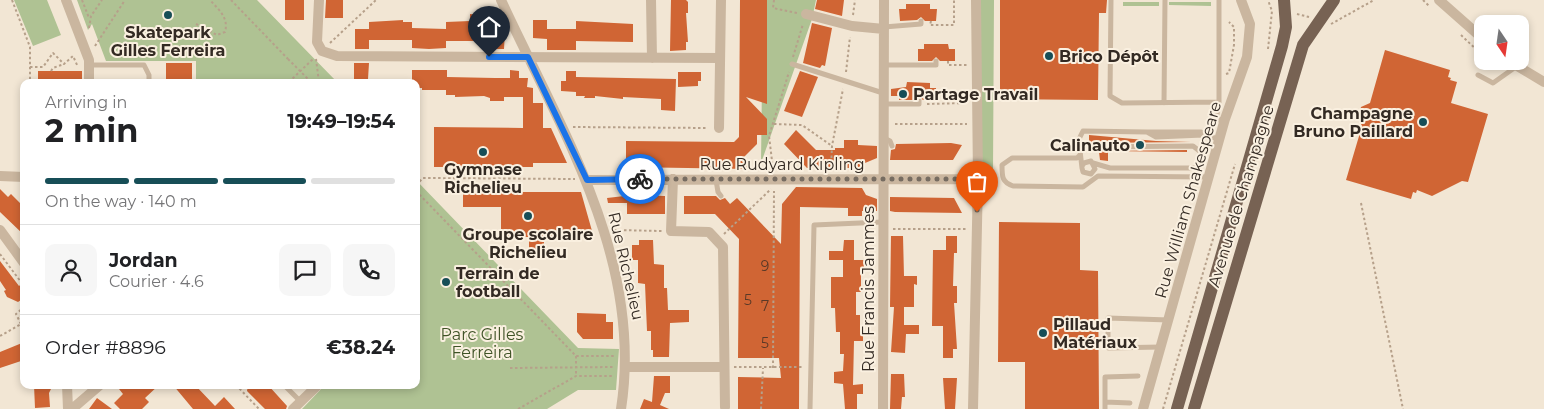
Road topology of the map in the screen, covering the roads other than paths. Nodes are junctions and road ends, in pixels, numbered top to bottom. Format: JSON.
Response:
{"nodes":[{"id":1,"x":66,"y":0,"type":"edge"},
{"id":2,"x":319,"y":0,"type":"edge"},
{"id":3,"x":501,"y":0,"type":"edge"},
{"id":4,"x":651,"y":0,"type":"edge"},
{"id":5,"x":721,"y":0,"type":"edge"},
{"id":6,"x":884,"y":0,"type":"edge"},
{"id":7,"x":976,"y":0,"type":"edge"},
{"id":8,"x":1111,"y":0,"type":"edge"},
{"id":9,"x":1165,"y":0,"type":"edge"},
{"id":10,"x":1219,"y":0,"type":"edge"},
{"id":11,"x":1241,"y":0,"type":"edge"},
{"id":12,"x":1284,"y":0,"type":"edge"},
{"id":13,"x":1334,"y":0,"type":"edge"},
{"id":14,"x":1439,"y":0,"type":"edge"},
{"id":15,"x":806,"y":14,"type":"dead end"},
{"id":16,"x":921,"y":21,"type":"dead end"},
{"id":17,"x":884,"y":28,"type":"junction"},
{"id":18,"x":1474,"y":31,"type":"edge"},
{"id":19,"x":528,"y":57,"type":"junction"},
{"id":20,"x":652,"y":58,"type":"junction"},
{"id":21,"x":720,"y":58,"type":"junction"},
{"id":22,"x":936,"y":61,"type":"dead end"},
{"id":23,"x":89,"y":63,"type":"junction"},
{"id":24,"x":792,"y":64,"type":"dead end"},
{"id":25,"x":883,"y":65,"type":"junction"},
{"id":26,"x":1507,"y":70,"type":"edge"},
{"id":27,"x":1523,"y":70,"type":"edge"},
{"id":28,"x":1478,"y":75,"type":"dead end"},
{"id":29,"x":89,"y":79,"type":"edge"},
{"id":30,"x":149,"y":79,"type":"edge"},
{"id":31,"x":1544,"y":82,"type":"edge"},
{"id":32,"x":883,"y":92,"type":"junction"},
{"id":33,"x":919,"y":100,"type":"dead end"},
{"id":34,"x":1219,"y":102,"type":"junction"},
{"id":35,"x":1164,"y":103,"type":"junction"},
{"id":36,"x":883,"y":104,"type":"junction"},
{"id":37,"x":1225,"y":119,"type":"junction"},
{"id":38,"x":719,"y":128,"type":"road end"},
{"id":39,"x":883,"y":138,"type":"junction"},
{"id":40,"x":1219,"y":139,"type":"junction"},
{"id":41,"x":1078,"y":140,"type":"junction"},
{"id":42,"x":892,"y":146,"type":"dead end"},
{"id":43,"x":1080,"y":155,"type":"junction"},
{"id":44,"x":1093,"y":163,"type":"junction"},
{"id":45,"x":1082,"y":166,"type":"junction"},
{"id":46,"x":0,"y":176,"type":"edge"},
{"id":47,"x":20,"y":176,"type":"edge"},
{"id":48,"x":1092,"y":176,"type":"junction"},
{"id":49,"x":1208,"y":177,"type":"junction"},
{"id":50,"x":673,"y":179,"type":"junction"},
{"id":51,"x":716,"y":179,"type":"junction"},
{"id":52,"x":883,"y":179,"type":"junction"},
{"id":53,"x":978,"y":179,"type":"junction"},
{"id":54,"x":587,"y":180,"type":"junction"},
{"id":55,"x":721,"y":196,"type":"dead end"},
{"id":56,"x":883,"y":225,"type":"junction"},
{"id":57,"x":0,"y":230,"type":"edge"},
{"id":58,"x":20,"y":258,"type":"edge"},
{"id":59,"x":1169,"y":320,"type":"junction"},
{"id":60,"x":1162,"y":347,"type":"junction"},
{"id":61,"x":625,"y":366,"type":"junction"},
{"id":62,"x":724,"y":367,"type":"junction"},
{"id":63,"x":1138,"y":376,"type":"dead end"},
{"id":64,"x":67,"y":389,"type":"edge"},
{"id":65,"x":95,"y":389,"type":"edge"},
{"id":66,"x":286,"y":389,"type":"edge"},
{"id":67,"x":314,"y":389,"type":"edge"},
{"id":68,"x":1105,"y":402,"type":"junction"},
{"id":69,"x":1130,"y":402,"type":"dead end"},
{"id":70,"x":297,"y":406,"type":"edge"},
{"id":71,"x":725,"y":407,"type":"dead end"},
{"id":72,"x":68,"y":409,"type":"edge"},
{"id":73,"x":72,"y":409,"type":"edge"},
{"id":74,"x":620,"y":409,"type":"edge"},
{"id":75,"x":810,"y":409,"type":"edge"},
{"id":76,"x":882,"y":409,"type":"edge"},
{"id":77,"x":973,"y":409,"type":"edge"},
{"id":78,"x":1105,"y":409,"type":"edge"},
{"id":79,"x":1143,"y":409,"type":"edge"},
{"id":80,"x":1177,"y":409,"type":"edge"},
{"id":81,"x":1194,"y":409,"type":"edge"}],
"edges":[{"from":1,"to":23,"type":"street"},
{"from":2,"to":19,"type":"street"},
{"from":3,"to":19,"type":"street","name":"Rue Richelieu"},
{"from":4,"to":20,"type":"street"},
{"from":5,"to":21,"type":"street"},
{"from":6,"to":17,"type":"street","name":"Rue Francis Jammes"},
{"from":7,"to":53,"type":"street"},
{"from":8,"to":35,"type":"lane"},
{"from":9,"to":35,"type":"lane"},
{"from":10,"to":34,"type":"lane"},
{"from":11,"to":37,"type":"street","name":"Rue William Shakespeare"},
{"from":12,"to":80,"type":"main road","name":"Avenue de Champagne"},
{"from":13,"to":81,"type":"main road","name":"Avenue de Champagne"},
{"from":14,"to":18,"type":"street"},
{"from":15,"to":17,"type":"street"},
{"from":16,"to":17,"type":"lane"},
{"from":17,"to":25,"type":"street","name":"Rue Francis Jammes"},
{"from":19,"to":20,"type":"street"},
{"from":19,"to":54,"type":"street","name":"Rue Richelieu"},
{"from":20,"to":21,"type":"street"},
{"from":21,"to":38,"type":"street"},
{"from":22,"to":25,"type":"lane"},
{"from":23,"to":29,"type":"street"},
{"from":23,"to":30,"type":"lane"},
{"from":24,"to":32,"type":"lane"},
{"from":25,"to":32,"type":"street","name":"Rue Francis Jammes"},
{"from":26,"to":28,"type":"lane"},
{"from":27,"to":31,"type":"street"},
{"from":32,"to":36,"type":"street","name":"Rue Francis Jammes"},
{"from":33,"to":36,"type":"lane"},
{"from":34,"to":35,"type":"lane"},
{"from":34,"to":37,"type":"lane"},
{"from":36,"to":39,"type":"street","name":"Rue Francis Jammes"},
{"from":37,"to":40,"type":"street","name":"Rue William Shakespeare"},
{"from":39,"to":42,"type":"lane"},
{"from":39,"to":52,"type":"street","name":"Rue Francis Jammes"},
{"from":40,"to":41,"type":"lane"},
{"from":40,"to":49,"type":"street","name":"Rue William Shakespeare"},
{"from":41,"to":43,"type":"lane"},
{"from":41,"to":44,"type":"lane"},
{"from":43,"to":45,"type":"lane"},
{"from":43,"to":48,"type":"lane"},
{"from":44,"to":45,"type":"lane"},
{"from":44,"to":48,"type":"lane"},
{"from":45,"to":48,"type":"lane"},
{"from":46,"to":47,"type":"street"},
{"from":48,"to":49,"type":"lane"},
{"from":49,"to":59,"type":"street","name":"Rue William Shakespeare"},
{"from":50,"to":51,"type":"street","name":"Rue Rudyard Kipling"},
{"from":50,"to":54,"type":"street","name":"Rue Rudyard Kipling"},
{"from":50,"to":62,"type":"street"},
{"from":51,"to":52,"type":"street","name":"Rue Rudyard Kipling"},
{"from":51,"to":55,"type":"lane"},
{"from":52,"to":53,"type":"street","name":"Rue Rudyard Kipling"},
{"from":52,"to":56,"type":"street","name":"Rue Francis Jammes"},
{"from":53,"to":77,"type":"street"},
{"from":54,"to":61,"type":"street","name":"Rue Richelieu"},
{"from":56,"to":75,"type":"lane"},
{"from":56,"to":76,"type":"street","name":"Rue Francis Jammes"},
{"from":57,"to":58,"type":"street"},
{"from":59,"to":60,"type":"street","name":"Rue William Shakespeare"},
{"from":59,"to":60,"type":"lane"},
{"from":60,"to":79,"type":"street","name":"Rue William Shakespeare"},
{"from":61,"to":62,"type":"street"},
{"from":61,"to":74,"type":"street","name":"Rue Richelieu"},
{"from":62,"to":71,"type":"street"},
{"from":63,"to":68,"type":"lane"},
{"from":64,"to":72,"type":"street"},
{"from":65,"to":73,"type":"street"},
{"from":66,"to":70,"type":"lane"},
{"from":67,"to":70,"type":"street"},
{"from":68,"to":69,"type":"lane"},
{"from":68,"to":78,"type":"lane"}]}
